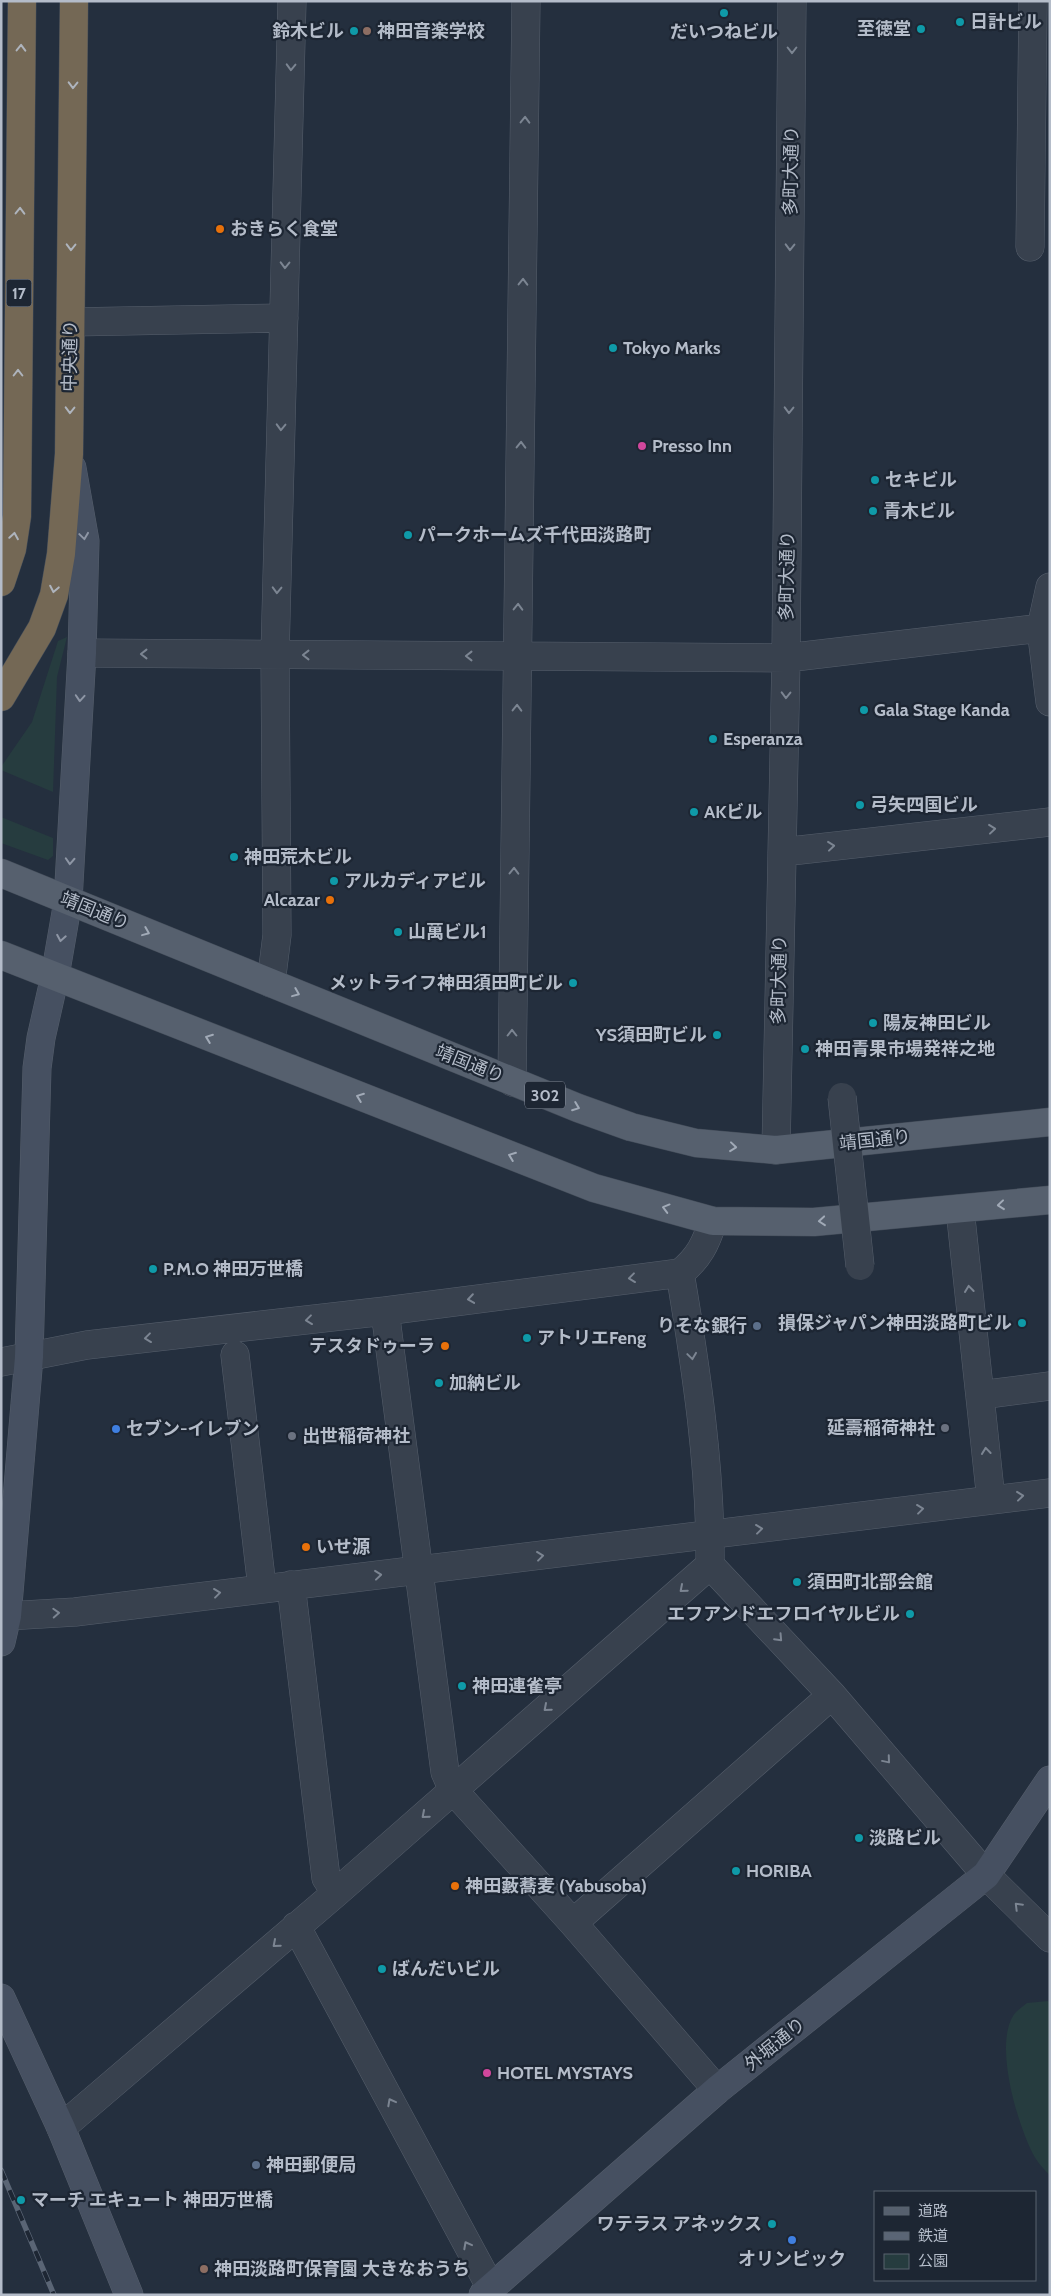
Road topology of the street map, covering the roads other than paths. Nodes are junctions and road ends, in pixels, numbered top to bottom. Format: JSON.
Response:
{"nodes":[{"id":1,"x":22,"y":1,"type":"edge"},
{"id":2,"x":74,"y":1,"type":"edge"},
{"id":3,"x":292,"y":1,"type":"edge"},
{"id":4,"x":526,"y":1,"type":"edge"},
{"id":5,"x":792,"y":1,"type":"edge"},
{"id":6,"x":1033,"y":1,"type":"edge"},
{"id":7,"x":1030,"y":246,"type":"dead end"},
{"id":8,"x":284,"y":318,"type":"junction"},
{"id":9,"x":71,"y":322,"type":"junction"},
{"id":10,"x":69,"y":454,"type":"junction"},
{"id":11,"x":1,"y":582,"type":"edge"},
{"id":12,"x":1050,"y":587,"type":"edge"},
{"id":13,"x":1045,"y":628,"type":"edge"},
{"id":14,"x":82,"y":654,"type":"junction"},
{"id":15,"x":275,"y":655,"type":"junction"},
{"id":16,"x":518,"y":656,"type":"junction"},
{"id":17,"x":786,"y":658,"type":"junction"},
{"id":18,"x":1,"y":697,"type":"edge"},
{"id":19,"x":1050,"y":702,"type":"edge"},
{"id":20,"x":1050,"y":822,"type":"edge"},
{"id":21,"x":782,"y":852,"type":"junction"},
{"id":22,"x":1,"y":874,"type":"edge"},
{"id":23,"x":68,"y":901,"type":"junction"},
{"id":24,"x":1,"y":954,"type":"edge"},
{"id":25,"x":55,"y":976,"type":"junction"},
{"id":26,"x":271,"y":983,"type":"junction"},
{"id":27,"x":512,"y":1082,"type":"junction"},
{"id":28,"x":842,"y":1097,"type":"dead end"},
{"id":29,"x":1050,"y":1122,"type":"edge"},
{"id":30,"x":776,"y":1150,"type":"junction"},
{"id":31,"x":1050,"y":1200,"type":"edge"},
{"id":32,"x":960,"y":1209,"type":"junction"},
{"id":33,"x":713,"y":1221,"type":"junction"},
{"id":34,"x":860,"y":1266,"type":"dead end"},
{"id":35,"x":680,"y":1273,"type":"junction"},
{"id":36,"x":385,"y":1311,"type":"junction"},
{"id":37,"x":235,"y":1355,"type":"dead end"},
{"id":38,"x":29,"y":1357,"type":"junction"},
{"id":39,"x":1,"y":1362,"type":"edge"},
{"id":40,"x":1050,"y":1386,"type":"edge"},
{"id":41,"x":980,"y":1395,"type":"junction"},
{"id":42,"x":1050,"y":1493,"type":"edge"},
{"id":43,"x":991,"y":1500,"type":"junction"},
{"id":44,"x":710,"y":1535,"type":"junction"},
{"id":45,"x":710,"y":1565,"type":"junction"},
{"id":46,"x":418,"y":1571,"type":"junction"},
{"id":47,"x":291,"y":1585,"type":"junction"},
{"id":48,"x":262,"y":1587,"type":"junction"},
{"id":49,"x":7,"y":1616,"type":"junction"},
{"id":50,"x":1,"y":1642,"type":"edge"},
{"id":51,"x":832,"y":1695,"type":"junction"},
{"id":52,"x":1050,"y":1780,"type":"edge"},
{"id":53,"x":453,"y":1790,"type":"junction"},
{"id":54,"x":986,"y":1875,"type":"junction"},
{"id":55,"x":336,"y":1892,"type":"junction"},
{"id":56,"x":573,"y":1923,"type":"junction"},
{"id":57,"x":296,"y":1926,"type":"junction"},
{"id":58,"x":1050,"y":1938,"type":"edge"},
{"id":59,"x":1,"y":1998,"type":"edge"},
{"id":60,"x":717,"y":2090,"type":"junction"},
{"id":61,"x":61,"y":2128,"type":"junction"},
{"id":62,"x":487,"y":2291,"type":"edge"},
{"id":63,"x":129,"y":2295,"type":"edge"}],
"edges":[{"from":11,"to":1,"type":"highway","number":"17","one_way":true},
{"from":2,"to":9,"type":"highway","name":"中央通り","one_way":true},
{"from":3,"to":8,"type":"street","one_way":true},
{"from":16,"to":4,"type":"street","one_way":true},
{"from":5,"to":17,"type":"street","name":"多町大通り","one_way":true},
{"from":6,"to":7,"type":"street"},
{"from":8,"to":9,"type":"street"},
{"from":8,"to":15,"type":"street","one_way":true},
{"from":9,"to":10,"type":"highway","name":"中央通り","one_way":true},
{"from":10,"to":14,"type":"street","one_way":true},
{"from":10,"to":18,"type":"highway","name":"中央通り","one_way":true},
{"from":12,"to":13,"type":"street"},
{"from":13,"to":17,"type":"street"},
{"from":13,"to":19,"type":"street"},
{"from":15,"to":14,"type":"street","one_way":true},
{"from":14,"to":23,"type":"street","one_way":true},
{"from":16,"to":15,"type":"street","one_way":true},
{"from":15,"to":26,"type":"street"},
{"from":16,"to":17,"type":"street"},
{"from":27,"to":16,"type":"street","one_way":true},
{"from":17,"to":21,"type":"street","name":"多町大通り","one_way":true},
{"from":21,"to":20,"type":"street","one_way":true},
{"from":21,"to":30,"type":"street","name":"多町大通り"},
{"from":22,"to":23,"type":"main road","name":"靖国通り","number":"302"},
{"from":23,"to":25,"type":"street","one_way":true},
{"from":23,"to":26,"type":"main road","name":"靖国通り","number":"302","one_way":true},
{"from":24,"to":25,"type":"main road"},
{"from":33,"to":25,"type":"main road","one_way":true},
{"from":25,"to":38,"type":"street"},
{"from":26,"to":27,"type":"main road","name":"靖国通り","number":"302","one_way":true},
{"from":27,"to":30,"type":"main road","name":"靖国通り","number":"302","one_way":true},
{"from":28,"to":34,"type":"street","bridge":true},
{"from":29,"to":30,"type":"main road","name":"靖国通り","number":"302"},
{"from":31,"to":32,"type":"main road","one_way":true},
{"from":32,"to":33,"type":"main road","one_way":true},
{"from":41,"to":32,"type":"street","one_way":true},
{"from":33,"to":35,"type":"street"},
{"from":35,"to":36,"type":"street","one_way":true},
{"from":35,"to":44,"type":"street","one_way":true},
{"from":36,"to":38,"type":"street","one_way":true},
{"from":36,"to":46,"type":"street"},
{"from":37,"to":48,"type":"street"},
{"from":38,"to":39,"type":"street"},
{"from":38,"to":49,"type":"street"},
{"from":40,"to":41,"type":"street"},
{"from":43,"to":41,"type":"street","one_way":true},
{"from":43,"to":42,"type":"street","one_way":true},
{"from":44,"to":43,"type":"street","one_way":true},
{"from":44,"to":45,"type":"street"},
{"from":46,"to":44,"type":"street","one_way":true},
{"from":45,"to":51,"type":"street","one_way":true},
{"from":45,"to":53,"type":"street","one_way":true},
{"from":47,"to":46,"type":"street","one_way":true},
{"from":46,"to":53,"type":"street"},
{"from":47,"to":48,"type":"street"},
{"from":47,"to":55,"type":"street"},
{"from":49,"to":48,"type":"street","one_way":true},
{"from":49,"to":50,"type":"street"},
{"from":51,"to":54,"type":"street","one_way":true},
{"from":51,"to":56,"type":"street"},
{"from":52,"to":54,"type":"street","name":"外堀通り"},
{"from":53,"to":55,"type":"street","one_way":true},
{"from":53,"to":56,"type":"street"},
{"from":58,"to":54,"type":"street","one_way":true},
{"from":54,"to":60,"type":"street","name":"外堀通り"},
{"from":55,"to":57,"type":"street"},
{"from":56,"to":60,"type":"street"},
{"from":57,"to":61,"type":"street","one_way":true},
{"from":62,"to":57,"type":"street","one_way":true},
{"from":59,"to":61,"type":"street"},
{"from":60,"to":62,"type":"street","name":"外堀通り"},
{"from":61,"to":63,"type":"street"}]}
